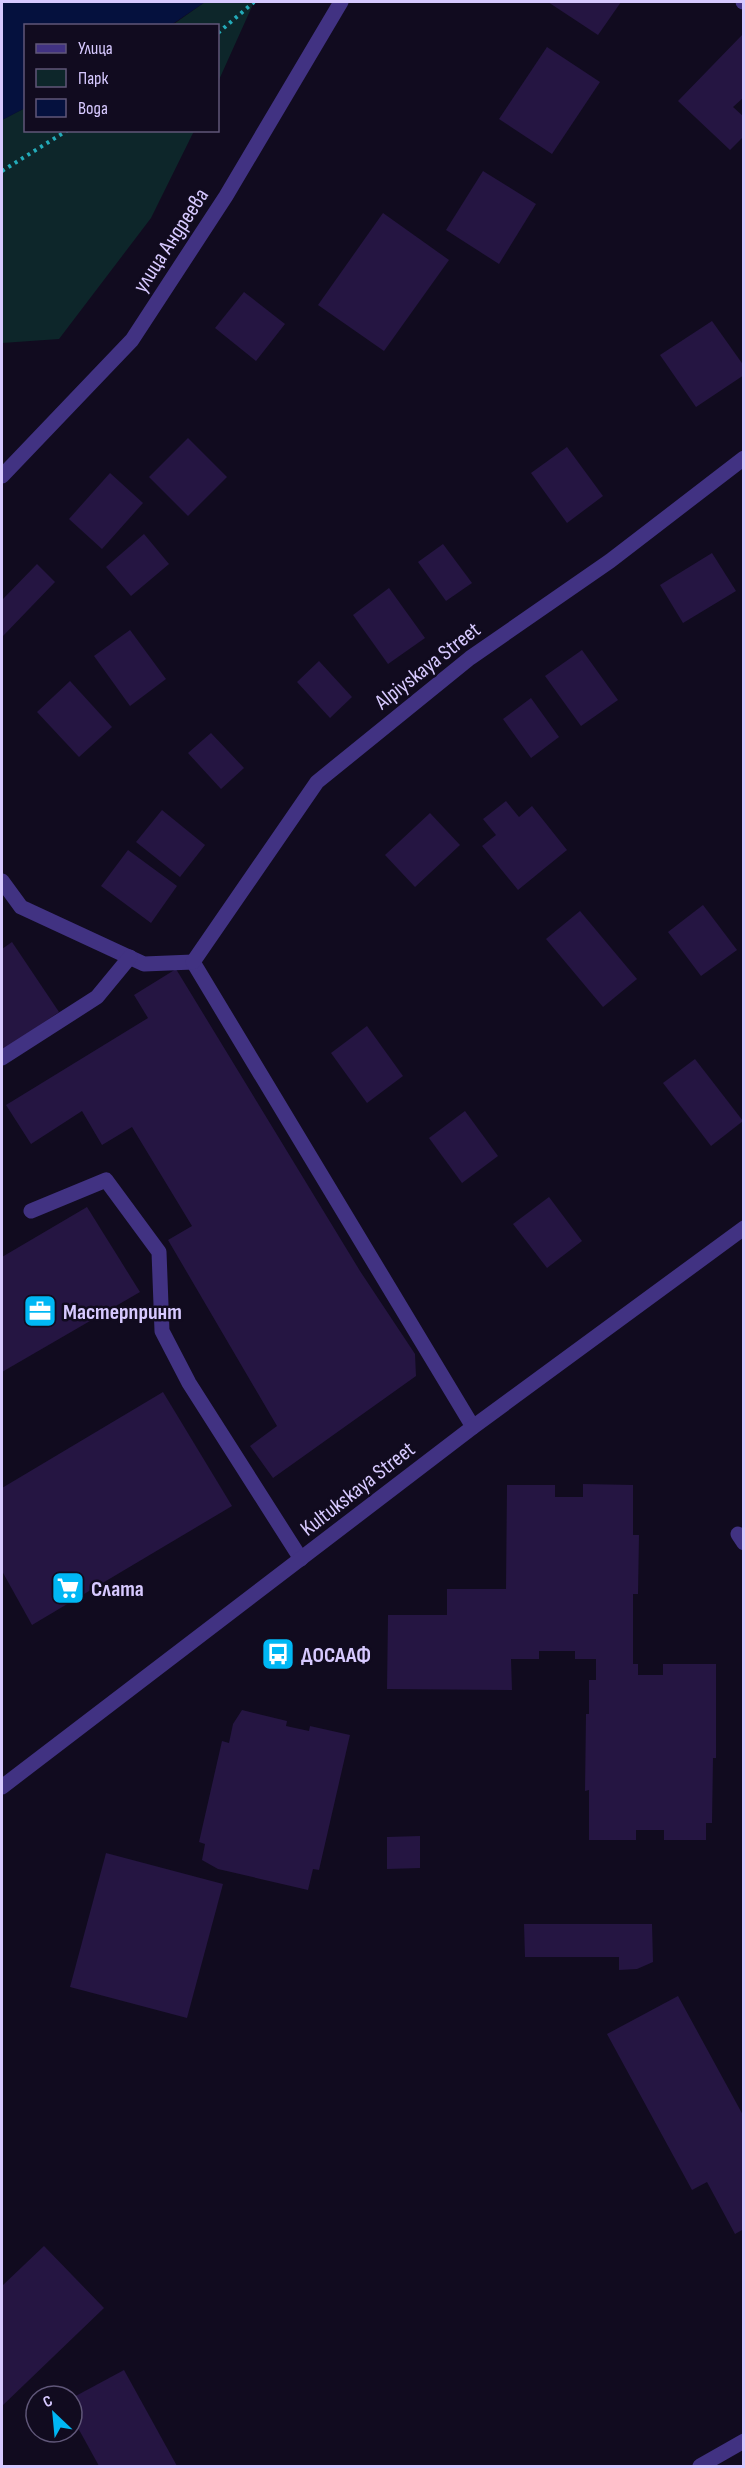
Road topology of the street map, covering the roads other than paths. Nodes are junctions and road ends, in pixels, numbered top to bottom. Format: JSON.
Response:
{"nodes":[{"id":1,"x":341,"y":2,"type":"edge"},
{"id":2,"x":744,"y":458,"type":"edge"},
{"id":3,"x":2,"y":476,"type":"edge"},
{"id":4,"x":2,"y":881,"type":"edge"},
{"id":5,"x":129,"y":957,"type":"junction"},
{"id":6,"x":193,"y":962,"type":"junction"},
{"id":7,"x":2,"y":1058,"type":"edge"},
{"id":8,"x":31,"y":1211,"type":"dead end"},
{"id":9,"x":744,"y":1228,"type":"edge"},
{"id":10,"x":473,"y":1427,"type":"junction"},
{"id":11,"x":301,"y":1559,"type":"junction"},
{"id":12,"x":2,"y":1787,"type":"edge"},
{"id":13,"x":744,"y":2441,"type":"edge"},
{"id":14,"x":700,"y":2466,"type":"edge"}],
"edges":[{"from":1,"to":3,"type":"street","name":"улица Андреева"},
{"from":2,"to":6,"type":"street","name":"Alpiyskaya Street"},
{"from":4,"to":5,"type":"street"},
{"from":5,"to":6,"type":"street"},
{"from":5,"to":7,"type":"street"},
{"from":6,"to":10,"type":"street"},
{"from":8,"to":11,"type":"street"},
{"from":9,"to":10,"type":"street","name":"Kultukskaya Street"},
{"from":10,"to":11,"type":"street","name":"Kultukskaya Street"},
{"from":11,"to":12,"type":"street","name":"Kultukskaya Street"},
{"from":13,"to":14,"type":"street"}]}
